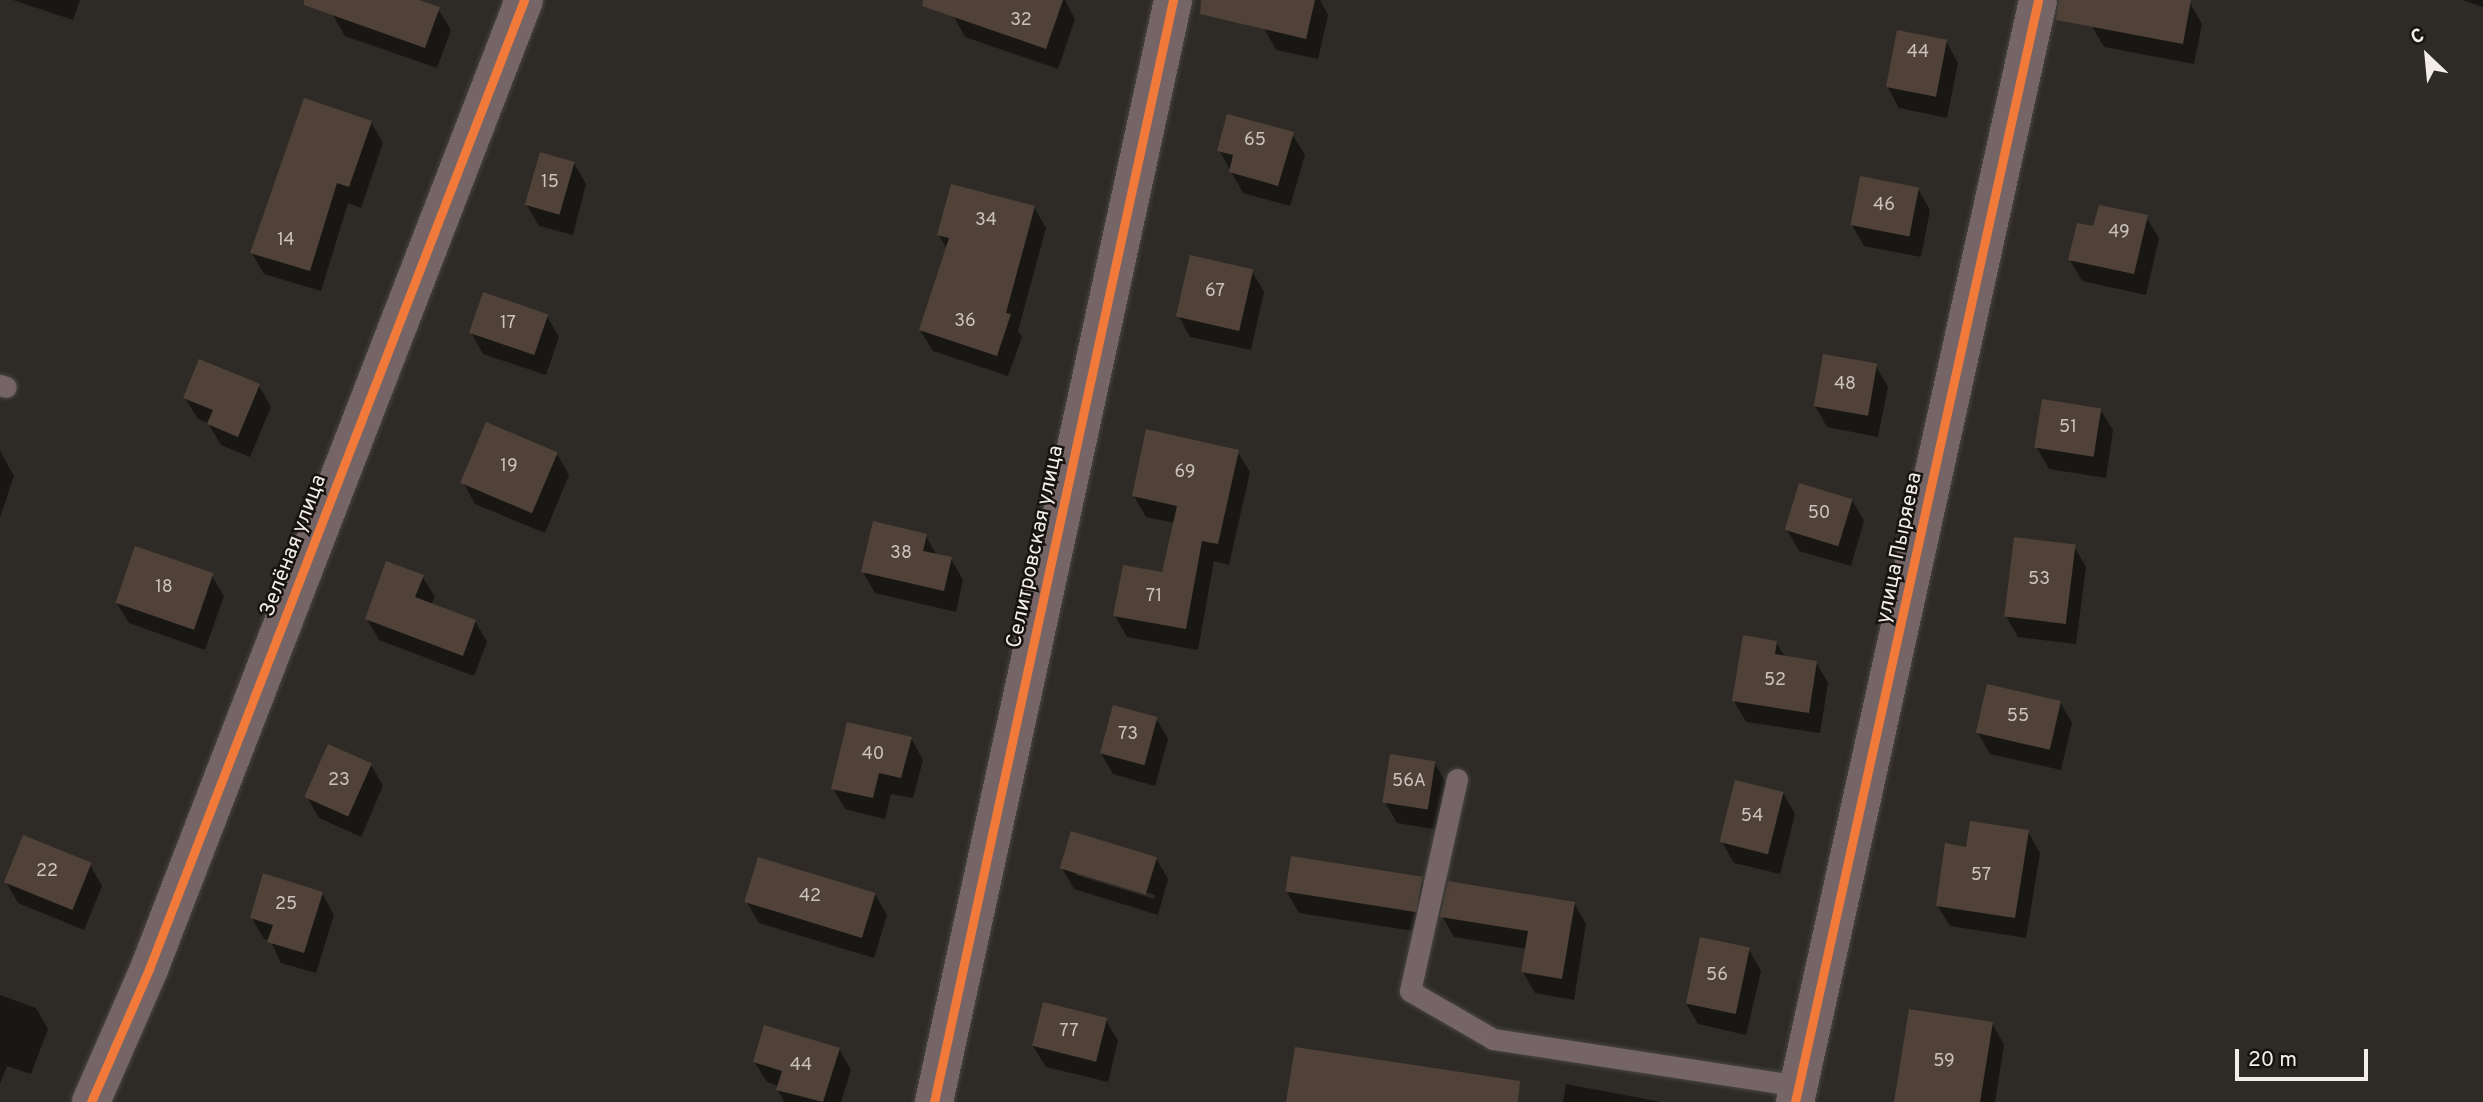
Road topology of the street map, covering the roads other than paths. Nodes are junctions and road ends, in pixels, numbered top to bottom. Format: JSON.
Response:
{"nodes":[{"id":1,"x":524,"y":0,"type":"edge"},
{"id":2,"x":1173,"y":0,"type":"edge"},
{"id":3,"x":2038,"y":0,"type":"edge"},
{"id":4,"x":1457,"y":779,"type":"dead end"},
{"id":5,"x":1798,"y":1094,"type":"edge"},
{"id":6,"x":91,"y":1102,"type":"edge"},
{"id":7,"x":934,"y":1102,"type":"edge"}],
"edges":[{"from":1,"to":6,"type":"street","name":"Зелёная улица"},
{"from":2,"to":7,"type":"street","name":"Селитровская улица"},
{"from":3,"to":5,"type":"street","name":"улица Пыряева"},
{"from":4,"to":5,"type":"lane"}]}
